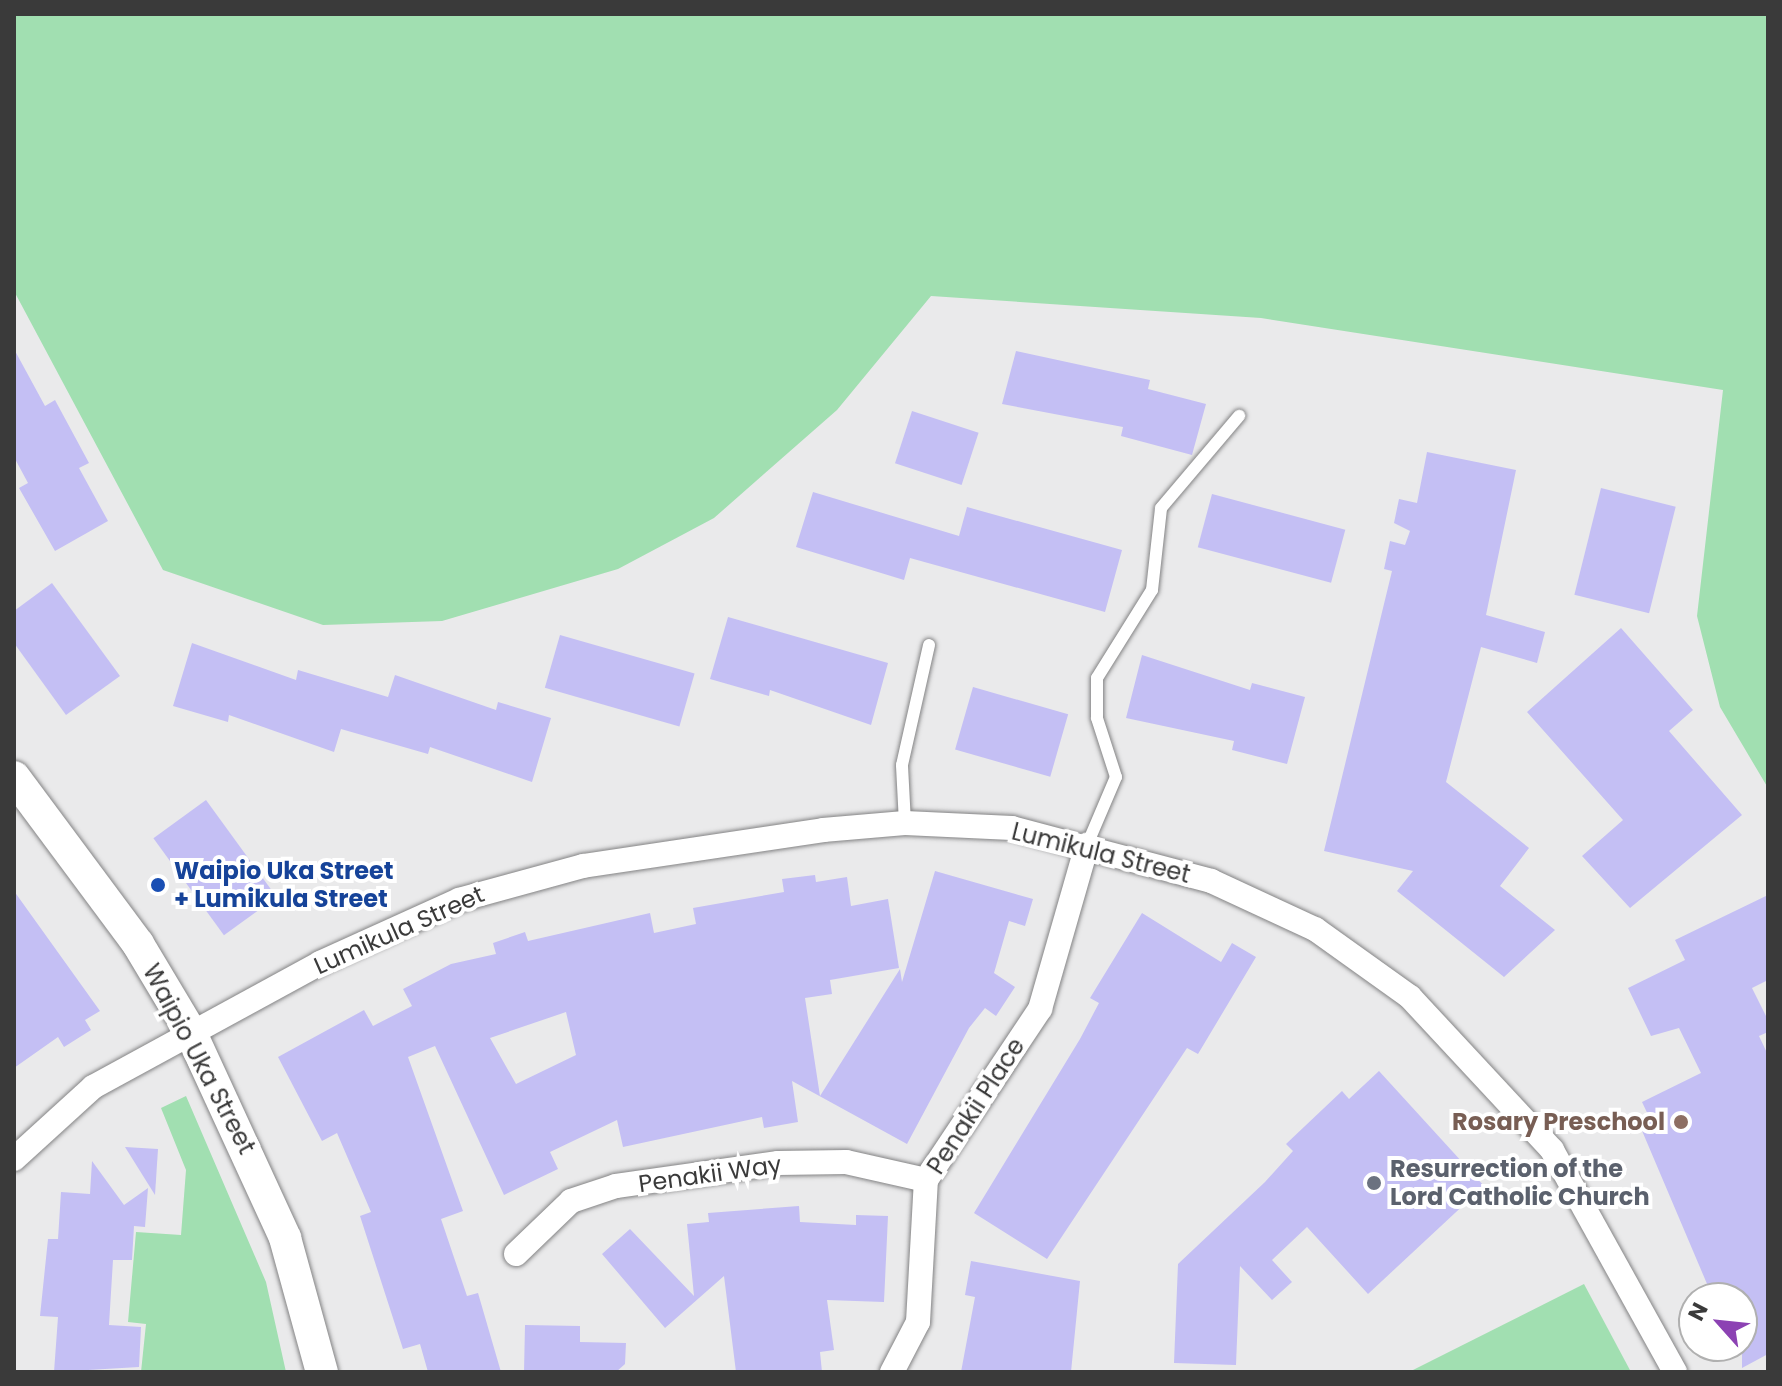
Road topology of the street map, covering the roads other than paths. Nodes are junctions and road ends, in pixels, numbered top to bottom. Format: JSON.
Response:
{"nodes":[{"id":1,"x":1239,"y":416,"type":"dead end"},
{"id":2,"x":929,"y":645,"type":"dead end"},
{"id":3,"x":15,"y":782,"type":"edge"},
{"id":4,"x":905,"y":823,"type":"junction"},
{"id":5,"x":1087,"y":845,"type":"junction"},
{"id":6,"x":190,"y":1031,"type":"junction"},
{"id":7,"x":14,"y":1159,"type":"edge"},
{"id":8,"x":926,"y":1180,"type":"junction"},
{"id":9,"x":516,"y":1254,"type":"dead end"},
{"id":10,"x":322,"y":1372,"type":"edge"},
{"id":11,"x":892,"y":1372,"type":"edge"},
{"id":12,"x":1675,"y":1372,"type":"edge"}],
"edges":[{"from":1,"to":5,"type":"lane"},
{"from":2,"to":4,"type":"lane"},
{"from":3,"to":6,"type":"street","name":"Waipio Uka Street"},
{"from":4,"to":5,"type":"street","name":"Lumikula Street"},
{"from":4,"to":6,"type":"street","name":"Lumikula Street"},
{"from":5,"to":8,"type":"street","name":"Penakii Place"},
{"from":5,"to":12,"type":"street","name":"Lumikula Street"},
{"from":6,"to":7,"type":"street","name":"Lumikula Street"},
{"from":6,"to":10,"type":"street","name":"Waipio Uka Street"},
{"from":8,"to":9,"type":"street","name":"Penakii Way"},
{"from":8,"to":11,"type":"street","name":"Penakii Place"}]}
